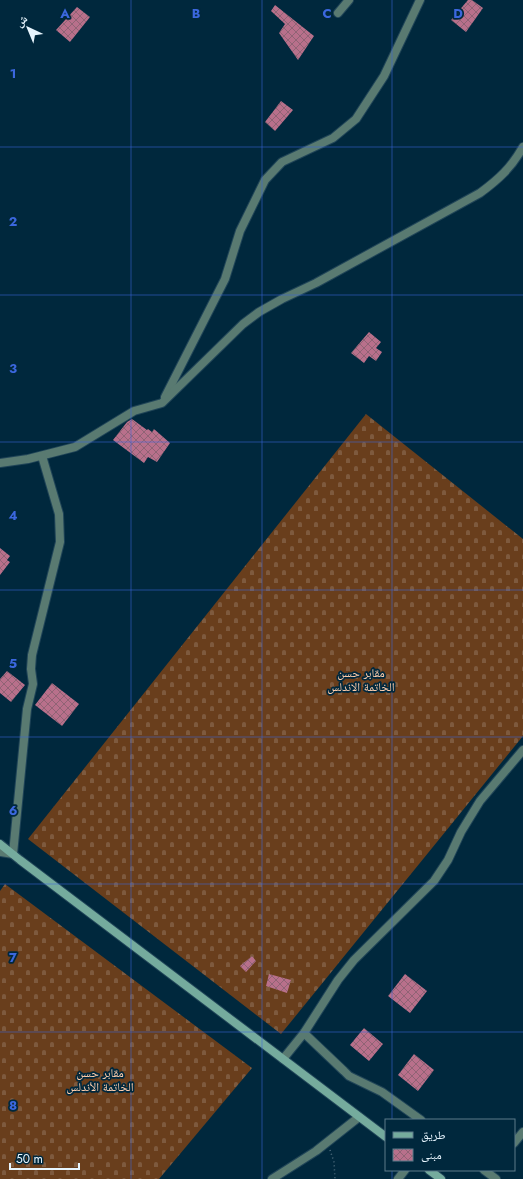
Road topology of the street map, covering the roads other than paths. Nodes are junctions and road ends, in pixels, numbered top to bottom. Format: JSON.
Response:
{"nodes":[{"id":1,"x":348,"y":0,"type":"edge"},
{"id":2,"x":420,"y":0,"type":"edge"},
{"id":3,"x":338,"y":14,"type":"dead end"},
{"id":4,"x":523,"y":147,"type":"edge"},
{"id":5,"x":162,"y":403,"type":"junction"},
{"id":6,"x":42,"y":456,"type":"junction"},
{"id":7,"x":0,"y":463,"type":"edge"},
{"id":8,"x":523,"y":750,"type":"edge"},
{"id":9,"x":0,"y":844,"type":"edge"},
{"id":10,"x":0,"y":852,"type":"edge"},
{"id":11,"x":13,"y":854,"type":"junction"},
{"id":12,"x":304,"y":1033,"type":"junction"},
{"id":13,"x":283,"y":1059,"type":"junction"},
{"id":14,"x":359,"y":1117,"type":"junction"},
{"id":15,"x":420,"y":1119,"type":"edge"},
{"id":16,"x":523,"y":1132,"type":"edge"},
{"id":17,"x":385,"y":1136,"type":"edge"},
{"id":18,"x":515,"y":1142,"type":"edge"},
{"id":19,"x":404,"y":1171,"type":"edge"},
{"id":20,"x":430,"y":1171,"type":"edge"},
{"id":21,"x":272,"y":1179,"type":"edge"},
{"id":22,"x":398,"y":1179,"type":"edge"},
{"id":23,"x":441,"y":1179,"type":"edge"}],
"edges":[{"from":1,"to":3,"type":"street"},
{"from":2,"to":5,"type":"street"},
{"from":4,"to":5,"type":"street"},
{"from":5,"to":6,"type":"street"},
{"from":6,"to":7,"type":"street"},
{"from":6,"to":11,"type":"street"},
{"from":8,"to":12,"type":"street"},
{"from":9,"to":11,"type":"street"},
{"from":10,"to":11,"type":"street"},
{"from":11,"to":13,"type":"street"},
{"from":12,"to":13,"type":"street"},
{"from":12,"to":15,"type":"street"},
{"from":13,"to":14,"type":"street"},
{"from":14,"to":17,"type":"street"},
{"from":14,"to":21,"type":"street"},
{"from":16,"to":18,"type":"street"},
{"from":19,"to":22,"type":"street"},
{"from":20,"to":23,"type":"street"}]}
